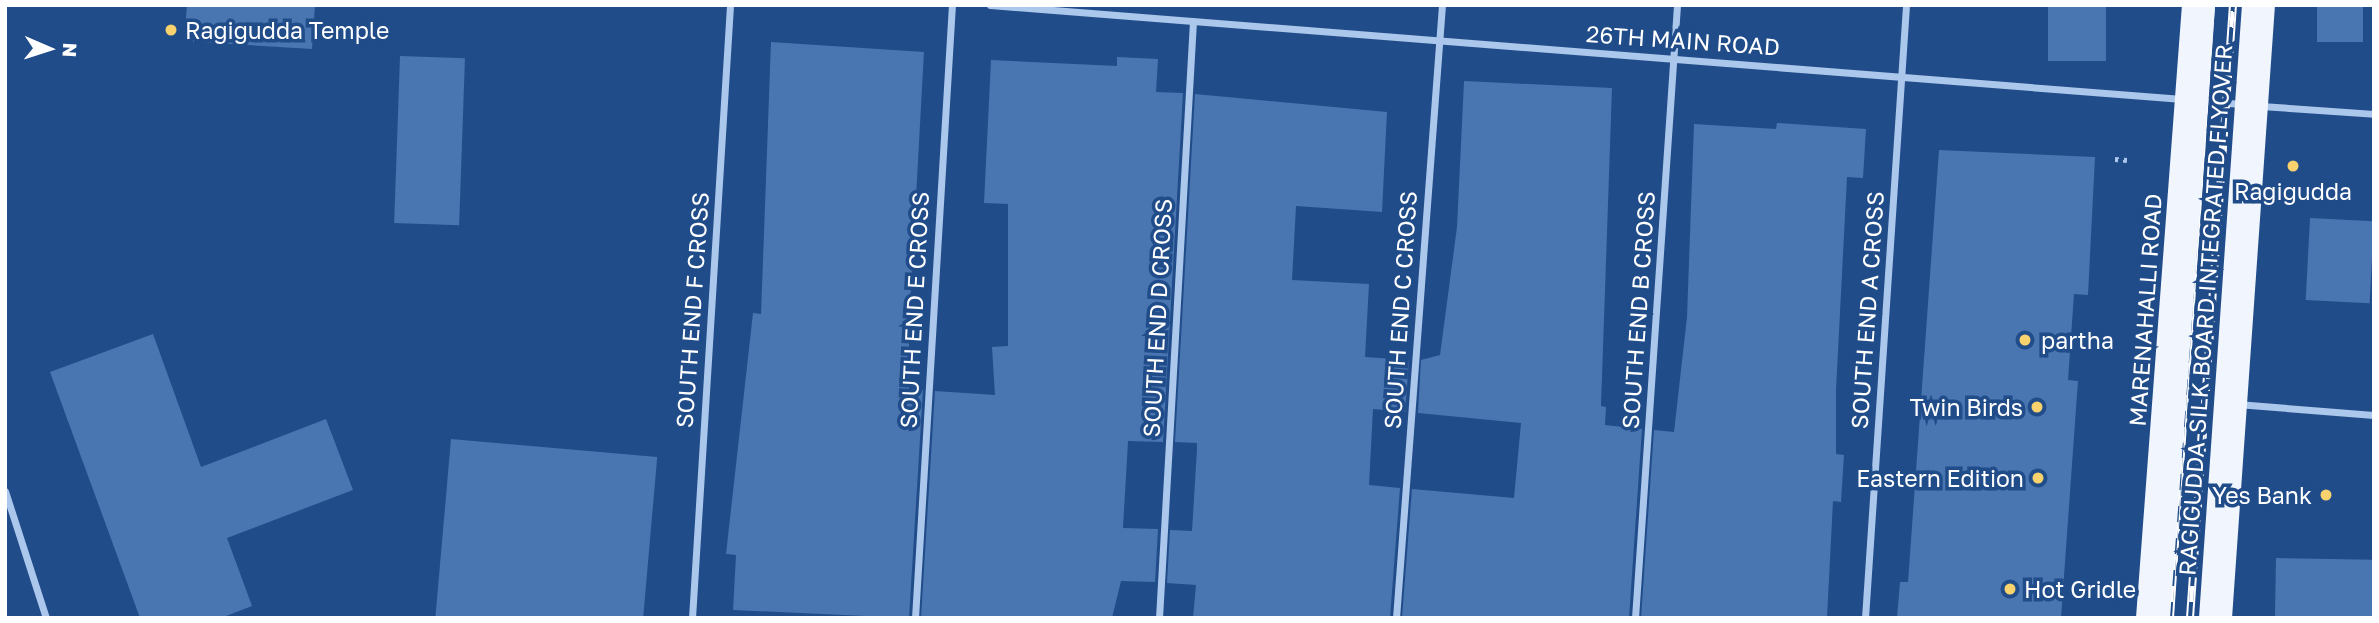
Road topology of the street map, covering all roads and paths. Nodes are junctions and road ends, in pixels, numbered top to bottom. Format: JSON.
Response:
{"nodes":[{"id":1,"x":730,"y":5,"type":"edge"},
{"id":2,"x":952,"y":5,"type":"edge"},
{"id":3,"x":990,"y":5,"type":"edge"},
{"id":4,"x":1442,"y":5,"type":"edge"},
{"id":5,"x":1677,"y":5,"type":"edge"},
{"id":6,"x":1906,"y":5,"type":"edge"},
{"id":7,"x":2190,"y":5,"type":"edge"},
{"id":8,"x":2206,"y":5,"type":"edge"},
{"id":9,"x":2251,"y":5,"type":"edge"},
{"id":10,"x":2266,"y":5,"type":"edge"},
{"id":11,"x":1193,"y":21,"type":"junction"},
{"id":12,"x":1440,"y":41,"type":"junction"},
{"id":13,"x":1676,"y":59,"type":"junction"},
{"id":14,"x":1903,"y":77,"type":"junction"},
{"id":15,"x":2185,"y":99,"type":"junction"},
{"id":16,"x":2259,"y":106,"type":"junction"},
{"id":17,"x":2374,"y":114,"type":"edge"},
{"id":18,"x":2115,"y":159,"type":"dead end"},
{"id":19,"x":2127,"y":160,"type":"dead end"},
{"id":20,"x":2236,"y":404,"type":"junction"},
{"id":21,"x":2374,"y":415,"type":"edge"},
{"id":22,"x":5,"y":491,"type":"edge"},
{"id":23,"x":46,"y":618,"type":"edge"},
{"id":24,"x":692,"y":618,"type":"edge"},
{"id":25,"x":915,"y":618,"type":"edge"},
{"id":26,"x":1159,"y":618,"type":"edge"},
{"id":27,"x":1396,"y":618,"type":"edge"},
{"id":28,"x":1635,"y":618,"type":"edge"},
{"id":29,"x":1865,"y":618,"type":"edge"},
{"id":30,"x":2145,"y":618,"type":"edge"},
{"id":31,"x":2161,"y":618,"type":"edge"},
{"id":32,"x":2208,"y":618,"type":"edge"},
{"id":33,"x":2223,"y":618,"type":"edge"}],
"edges":[{"from":1,"to":24,"type":"street","name":"SOUTH END F CROSS"},
{"from":2,"to":25,"type":"street","name":"SOUTH END E CROSS"},
{"from":3,"to":11,"type":"street","name":"26TH MAIN ROAD"},
{"from":4,"to":12,"type":"street","name":"SOUTH END C CROSS"},
{"from":5,"to":13,"type":"street","name":"SOUTH END B CROSS"},
{"from":6,"to":14,"type":"street","name":"SOUTH END A CROSS"},
{"from":7,"to":15,"type":"main road","name":"MARENAHALLI ROAD"},
{"from":8,"to":31,"type":"main road","bridge":true},
{"from":9,"to":32,"type":"main road","name":"RAGIGUDDA-SILK BOARD INTEGRATED FLYOVER","bridge":true},
{"from":10,"to":16,"type":"main road"},
{"from":11,"to":12,"type":"street","name":"26TH MAIN ROAD"},
{"from":11,"to":26,"type":"street","name":"SOUTH END D CROSS"},
{"from":12,"to":13,"type":"street","name":"26TH MAIN ROAD"},
{"from":12,"to":27,"type":"street","name":"SOUTH END C CROSS"},
{"from":13,"to":14,"type":"street","name":"26TH MAIN ROAD"},
{"from":13,"to":28,"type":"street","name":"SOUTH END B CROSS"},
{"from":14,"to":15,"type":"street","name":"26TH MAIN ROAD"},
{"from":14,"to":29,"type":"street","name":"SOUTH END A CROSS"},
{"from":15,"to":16,"type":"street","name":"26TH MAIN ROAD"},
{"from":15,"to":30,"type":"main road","name":"MARENAHALLI ROAD"},
{"from":16,"to":17,"type":"street","name":"26TH MAIN ROAD"},
{"from":16,"to":20,"type":"main road"},
{"from":18,"to":19,"type":"path"},
{"from":20,"to":21,"type":"street"},
{"from":20,"to":33,"type":"main road"},
{"from":22,"to":23,"type":"street"}]}
